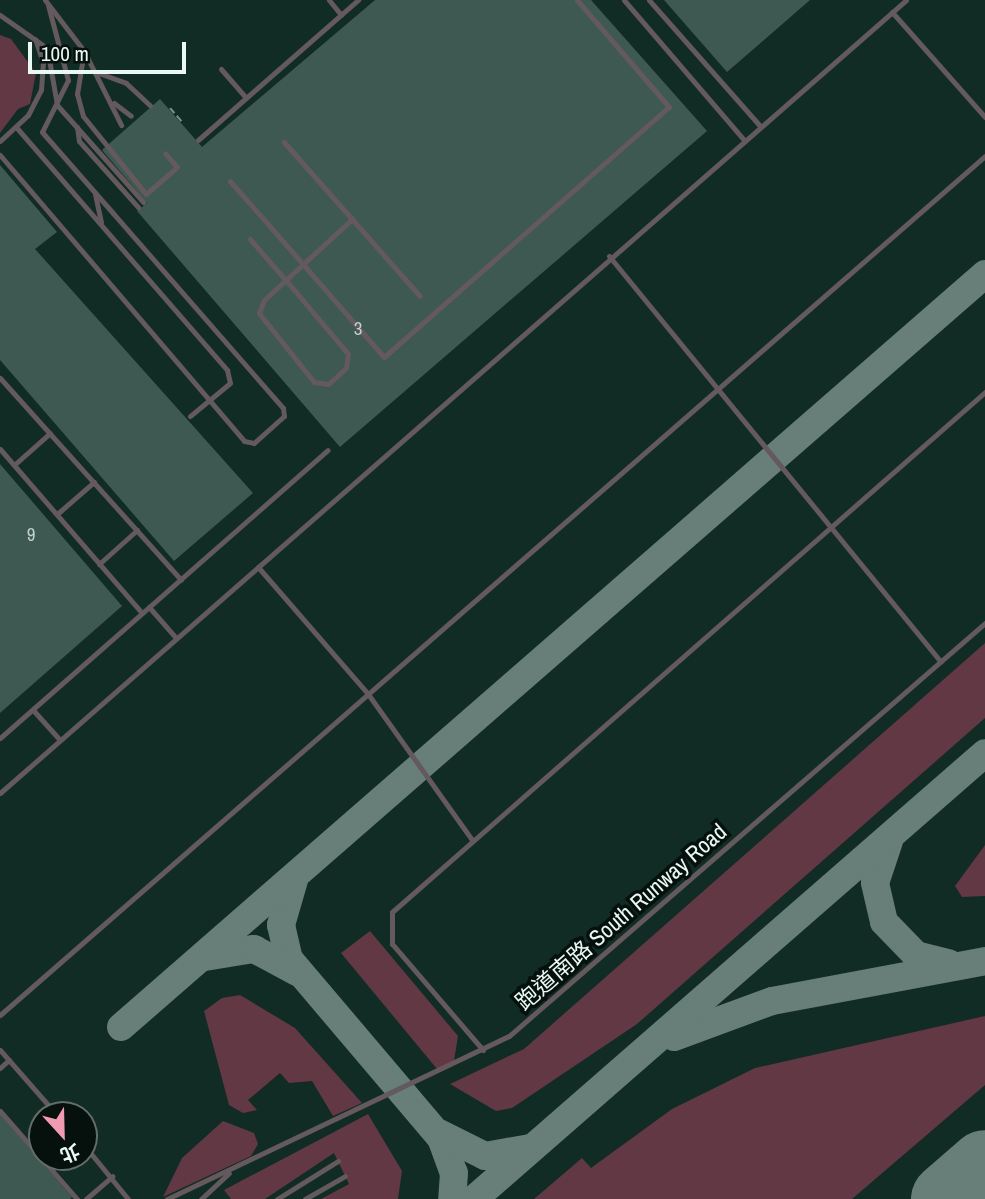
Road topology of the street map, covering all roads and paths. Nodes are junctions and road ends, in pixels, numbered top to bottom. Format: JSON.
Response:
{"nodes":[{"id":1,"x":329,"y":0,"type":"edge"},
{"id":2,"x":358,"y":0,"type":"edge"},
{"id":3,"x":577,"y":0,"type":"edge"},
{"id":4,"x":624,"y":0,"type":"edge"},
{"id":5,"x":649,"y":0,"type":"edge"},
{"id":6,"x":906,"y":0,"type":"edge"},
{"id":7,"x":46,"y":3,"type":"edge"},
{"id":8,"x":892,"y":12,"type":"junction"},
{"id":9,"x":0,"y":15,"type":"edge"},
{"id":10,"x":341,"y":15,"type":"junction"},
{"id":11,"x":34,"y":39,"type":"junction"},
{"id":12,"x":84,"y":51,"type":"junction"},
{"id":13,"x":221,"y":69,"type":"dead end"},
{"id":14,"x":96,"y":72,"type":"junction"},
{"id":15,"x":246,"y":98,"type":"junction"},
{"id":16,"x":114,"y":103,"type":"junction"},
{"id":17,"x":57,"y":105,"type":"junction"},
{"id":18,"x":150,"y":105,"type":"dead end"},
{"id":19,"x":170,"y":108,"type":"dead end"},
{"id":20,"x":131,"y":116,"type":"dead end"},
{"id":21,"x":985,"y":117,"type":"edge"},
{"id":22,"x":183,"y":123,"type":"dead end"},
{"id":23,"x":121,"y":124,"type":"dead end"},
{"id":24,"x":760,"y":126,"type":"junction"},
{"id":25,"x":16,"y":127,"type":"junction"},
{"id":26,"x":77,"y":127,"type":"junction"},
{"id":27,"x":198,"y":140,"type":"dead end"},
{"id":28,"x":744,"y":140,"type":"junction"},
{"id":29,"x":0,"y":141,"type":"edge"},
{"id":30,"x":284,"y":142,"type":"dead end"},
{"id":31,"x":165,"y":153,"type":"dead end"},
{"id":32,"x":0,"y":155,"type":"edge"},
{"id":33,"x":985,"y":156,"type":"edge"},
{"id":34,"x":230,"y":181,"type":"dead end"},
{"id":35,"x":94,"y":192,"type":"junction"},
{"id":36,"x":352,"y":219,"type":"junction"},
{"id":37,"x":101,"y":225,"type":"junction"},
{"id":38,"x":250,"y":239,"type":"dead end"},
{"id":39,"x":608,"y":257,"type":"junction"},
{"id":40,"x":420,"y":296,"type":"dead end"},
{"id":41,"x":2,"y":382,"type":"edge"},
{"id":42,"x":720,"y":387,"type":"junction"},
{"id":43,"x":985,"y":392,"type":"edge"},
{"id":44,"x":190,"y":416,"type":"dead end"},
{"id":45,"x":50,"y":433,"type":"junction"},
{"id":46,"x":0,"y":449,"type":"edge"},
{"id":47,"x":328,"y":450,"type":"dead end"},
{"id":48,"x":14,"y":465,"type":"junction"},
{"id":49,"x":94,"y":482,"type":"junction"},
{"id":50,"x":57,"y":514,"type":"junction"},
{"id":51,"x":828,"y":528,"type":"junction"},
{"id":52,"x":137,"y":530,"type":"junction"},
{"id":53,"x":99,"y":564,"type":"junction"},
{"id":54,"x":258,"y":567,"type":"junction"},
{"id":55,"x":181,"y":579,"type":"junction"},
{"id":56,"x":149,"y":607,"type":"junction"},
{"id":57,"x":142,"y":613,"type":"junction"},
{"id":58,"x":985,"y":623,"type":"edge"},
{"id":59,"x":176,"y":638,"type":"junction"},
{"id":60,"x":941,"y":662,"type":"junction"},
{"id":61,"x":368,"y":694,"type":"junction"},
{"id":62,"x":33,"y":710,"type":"junction"},
{"id":63,"x":0,"y":738,"type":"edge"},
{"id":64,"x":60,"y":740,"type":"junction"},
{"id":65,"x":0,"y":793,"type":"edge"},
{"id":66,"x":471,"y":840,"type":"junction"},
{"id":67,"x":0,"y":1016,"type":"edge"},
{"id":68,"x":0,"y":1050,"type":"edge"},
{"id":69,"x":483,"y":1050,"type":"junction"},
{"id":70,"x":9,"y":1060,"type":"junction"},
{"id":71,"x":0,"y":1068,"type":"edge"},
{"id":72,"x":46,"y":1101,"type":"edge"},
{"id":73,"x":0,"y":1111,"type":"edge"},
{"id":74,"x":98,"y":1160,"type":"edge"},
{"id":75,"x":338,"y":1161,"type":"dead end"},
{"id":76,"x":234,"y":1169,"type":"junction"},
{"id":77,"x":112,"y":1176,"type":"junction"},
{"id":78,"x":345,"y":1176,"type":"dead end"},
{"id":79,"x":77,"y":1199,"type":"edge"},
{"id":80,"x":86,"y":1199,"type":"edge"},
{"id":81,"x":128,"y":1199,"type":"edge"},
{"id":82,"x":167,"y":1199,"type":"edge"},
{"id":83,"x":201,"y":1199,"type":"edge"},
{"id":84,"x":278,"y":1199,"type":"edge"},
{"id":85,"x":305,"y":1199,"type":"edge"}],
"edges":[{"from":1,"to":10,"type":"lane"},
{"from":2,"to":10,"type":"lane"},
{"from":3,"to":34,"type":"lane","bridge":true},
{"from":4,"to":28,"type":"lane"},
{"from":5,"to":24,"type":"lane"},
{"from":6,"to":8,"type":"lane"},
{"from":7,"to":12,"type":"lane"},
{"from":7,"to":17,"type":"lane"},
{"from":8,"to":21,"type":"lane"},
{"from":8,"to":24,"type":"lane"},
{"from":9,"to":11,"type":"lane"},
{"from":10,"to":15,"type":"lane"},
{"from":11,"to":17,"type":"lane"},
{"from":11,"to":25,"type":"lane"},
{"from":12,"to":14,"type":"lane"},
{"from":12,"to":31,"type":"lane","bridge":true},
{"from":13,"to":15,"type":"lane"},
{"from":14,"to":16,"type":"lane"},
{"from":14,"to":18,"type":"lane"},
{"from":15,"to":27,"type":"lane"},
{"from":16,"to":20,"type":"lane"},
{"from":16,"to":23,"type":"lane"},
{"from":17,"to":26,"type":"lane"},
{"from":17,"to":35,"type":"lane"},
{"from":19,"to":22,"type":"path"},
{"from":24,"to":28,"type":"lane"},
{"from":25,"to":29,"type":"lane"},
{"from":25,"to":37,"type":"lane"},
{"from":26,"to":26,"type":"lane"},
{"from":28,"to":39,"type":"lane"},
{"from":30,"to":36,"type":"lane"},
{"from":32,"to":35,"type":"lane","bridge":true},
{"from":33,"to":42,"type":"lane"},
{"from":35,"to":37,"type":"lane"},
{"from":36,"to":38,"type":"lane","bridge":true},
{"from":36,"to":40,"type":"lane"},
{"from":37,"to":44,"type":"lane"},
{"from":39,"to":42,"type":"lane"},
{"from":39,"to":54,"type":"lane"},
{"from":41,"to":45,"type":"lane"},
{"from":42,"to":51,"type":"lane"},
{"from":42,"to":61,"type":"lane"},
{"from":43,"to":51,"type":"lane"},
{"from":45,"to":48,"type":"lane"},
{"from":45,"to":49,"type":"lane"},
{"from":46,"to":48,"type":"lane"},
{"from":47,"to":55,"type":"lane"},
{"from":48,"to":50,"type":"lane"},
{"from":49,"to":50,"type":"lane"},
{"from":49,"to":52,"type":"lane"},
{"from":50,"to":53,"type":"lane"},
{"from":51,"to":60,"type":"lane"},
{"from":51,"to":66,"type":"lane"},
{"from":52,"to":53,"type":"lane"},
{"from":52,"to":55,"type":"lane"},
{"from":53,"to":57,"type":"lane"},
{"from":54,"to":59,"type":"lane"},
{"from":54,"to":61,"type":"lane"},
{"from":55,"to":56,"type":"lane"},
{"from":56,"to":57,"type":"lane"},
{"from":56,"to":59,"type":"lane"},
{"from":57,"to":62,"type":"lane"},
{"from":58,"to":60,"type":"lane","name":"跑道南路 South Runway Road"},
{"from":59,"to":64,"type":"lane"},
{"from":60,"to":69,"type":"lane","name":"跑道南路 South Runway Road"},
{"from":61,"to":66,"type":"lane"},
{"from":61,"to":67,"type":"lane"},
{"from":62,"to":63,"type":"lane"},
{"from":62,"to":64,"type":"lane"},
{"from":64,"to":65,"type":"lane"},
{"from":66,"to":69,"type":"lane"},
{"from":68,"to":70,"type":"lane"},
{"from":69,"to":76,"type":"lane","name":"跑道南路 South Runway Road"},
{"from":70,"to":71,"type":"lane"},
{"from":70,"to":72,"type":"lane"},
{"from":73,"to":79,"type":"lane"},
{"from":74,"to":77,"type":"lane"},
{"from":75,"to":84,"type":"lane"},
{"from":76,"to":82,"type":"lane","name":"跑道南路 South Runway Road"},
{"from":76,"to":83,"type":"lane","name":"跑道南路 South Runway Road"},
{"from":77,"to":80,"type":"lane"},
{"from":77,"to":81,"type":"lane"},
{"from":78,"to":85,"type":"lane"}]}
